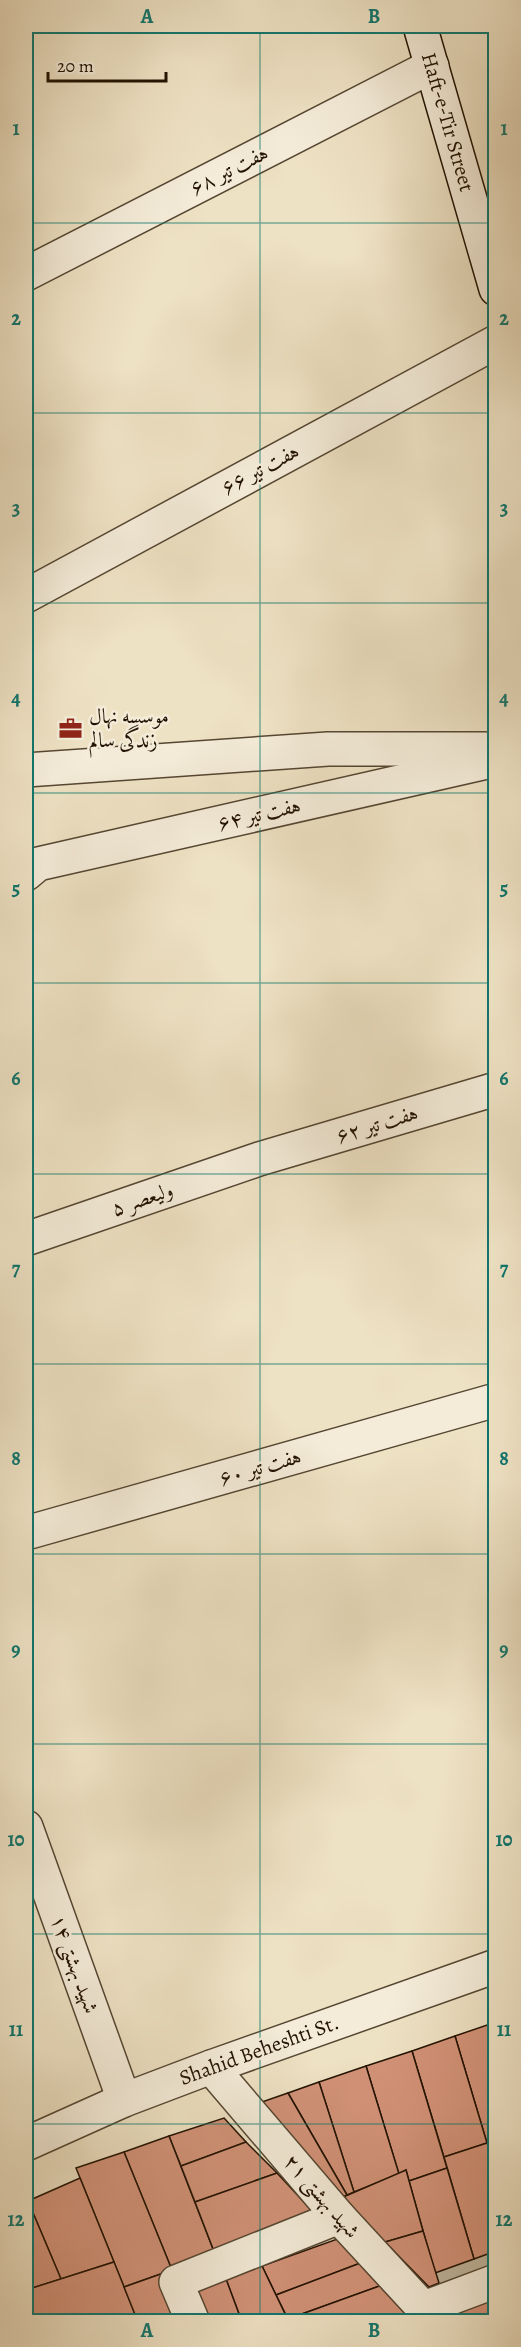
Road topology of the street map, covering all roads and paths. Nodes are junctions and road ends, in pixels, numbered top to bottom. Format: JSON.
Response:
{"nodes":[{"id":1,"x":420,"y":26,"type":"edge"},
{"id":2,"x":432,"y":66,"type":"junction"},
{"id":3,"x":26,"y":274,"type":"edge"},
{"id":4,"x":495,"y":289,"type":"edge"},
{"id":5,"x":495,"y":342,"type":"edge"},
{"id":6,"x":26,"y":596,"type":"edge"},
{"id":7,"x":495,"y":749,"type":"edge"},
{"id":8,"x":495,"y":760,"type":"edge"},
{"id":9,"x":26,"y":770,"type":"edge"},
{"id":10,"x":26,"y":874,"type":"edge"},
{"id":11,"x":495,"y":1089,"type":"edge"},
{"id":12,"x":259,"y":1159,"type":"joint"},
{"id":13,"x":26,"y":1239,"type":"edge"},
{"id":14,"x":495,"y":1400,"type":"edge"},
{"id":15,"x":26,"y":1533,"type":"edge"},
{"id":16,"x":26,"y":1827,"type":"edge"},
{"id":17,"x":495,"y":1966,"type":"edge"},
{"id":18,"x":211,"y":2067,"type":"junction"},
{"id":19,"x":124,"y":2100,"type":"junction"},
{"id":20,"x":26,"y":2144,"type":"edge"},
{"id":21,"x":339,"y":2217,"type":"junction"},
{"id":22,"x":495,"y":2281,"type":"edge"},
{"id":23,"x":430,"y":2315,"type":"edge"},
{"id":24,"x":193,"y":2322,"type":"edge"}],
"edges":[{"from":1,"to":2,"type":"street","name":"Haft-e-Tir Street"},
{"from":2,"to":3,"type":"street","name":"هفت تیر ۶۸"},
{"from":2,"to":4,"type":"street","name":"Haft-e-Tir Street"},
{"from":5,"to":6,"type":"street","name":"هفت تیر ۶۶"},
{"from":7,"to":9,"type":"street"},
{"from":8,"to":10,"type":"street","name":"هفت تیر ۶۴"},
{"from":11,"to":12,"type":"street","name":"هفت تیر ۶۲"},
{"from":12,"to":13,"type":"street","name":"ولیعصر ۵"},
{"from":14,"to":15,"type":"street","name":"هفت تیر ۶۰"},
{"from":16,"to":19,"type":"street","name":"شهید بهشتی ۱۴"},
{"from":17,"to":18,"type":"street","name":"Shahid Beheshti St."},
{"from":18,"to":19,"type":"street","name":"Shahid Beheshti St."},
{"from":18,"to":21,"type":"street","name":"شهید بهشتی ۲۱"},
{"from":19,"to":20,"type":"street","name":"Shahid Beheshti St."},
{"from":21,"to":23,"type":"street","name":"شهید بهشتی ۲۱"},
{"from":21,"to":24,"type":"street"},
{"from":22,"to":23,"type":"street"}]}
